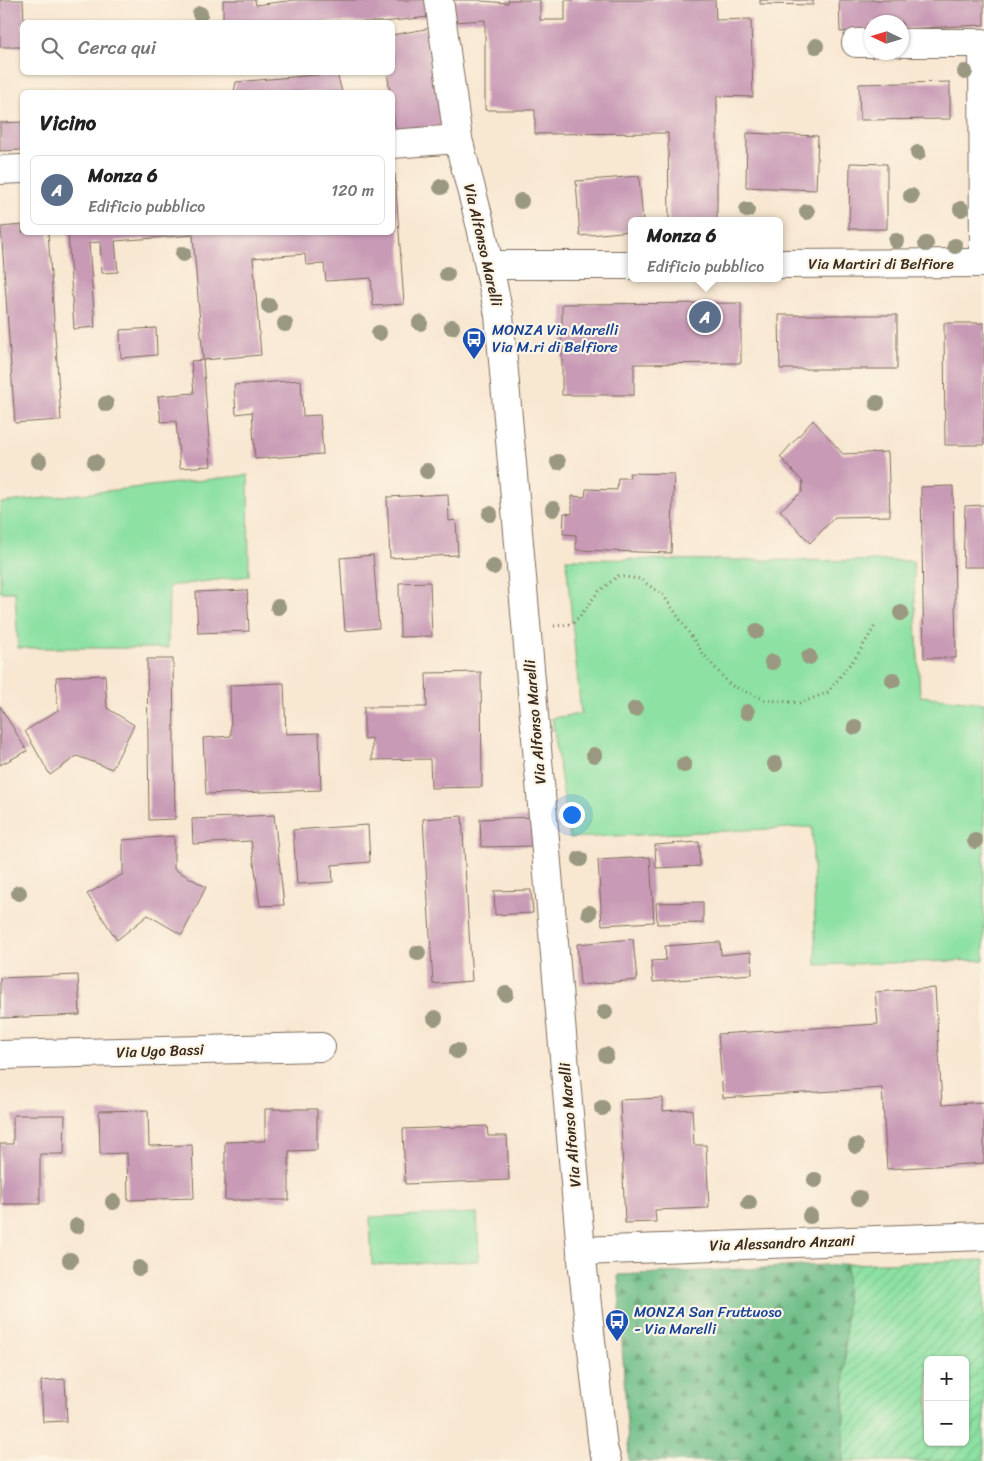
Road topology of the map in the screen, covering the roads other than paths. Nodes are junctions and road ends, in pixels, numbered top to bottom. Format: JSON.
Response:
{"nodes":[{"id":1,"x":439,"y":0,"type":"edge"},
{"id":2,"x":909,"y":43,"type":"edge"},
{"id":3,"x":458,"y":140,"type":"junction"},
{"id":4,"x":395,"y":144,"type":"edge"},
{"id":5,"x":20,"y":169,"type":"edge"},
{"id":6,"x":0,"y":170,"type":"edge"},
{"id":7,"x":984,"y":263,"type":"edge"},
{"id":8,"x":628,"y":264,"type":"edge"},
{"id":9,"x":783,"y":264,"type":"edge"},
{"id":10,"x":489,"y":265,"type":"junction"},
{"id":11,"x":321,"y":1047,"type":"dead end"},
{"id":12,"x":0,"y":1055,"type":"edge"},
{"id":13,"x":984,"y":1236,"type":"edge"},
{"id":14,"x":581,"y":1251,"type":"junction"},
{"id":15,"x":604,"y":1457,"type":"edge"}],
"edges":[{"from":1,"to":3,"type":"street","name":"Via Alfonso Marelli"},
{"from":2,"to":7,"type":"street","name":"Via Martiri di Belfiore"},
{"from":3,"to":4,"type":"street"},
{"from":3,"to":10,"type":"street","name":"Via Alfonso Marelli"},
{"from":5,"to":6,"type":"street"},
{"from":7,"to":9,"type":"street","name":"Via Martiri di Belfiore"},
{"from":8,"to":10,"type":"street"},
{"from":10,"to":14,"type":"street","name":"Via Alfonso Marelli"},
{"from":11,"to":12,"type":"street","name":"Via Ugo Bassi"},
{"from":13,"to":14,"type":"street","name":"Via Alessandro Anzani"},
{"from":14,"to":15,"type":"street","name":"Via Alfonso Marelli"}]}
